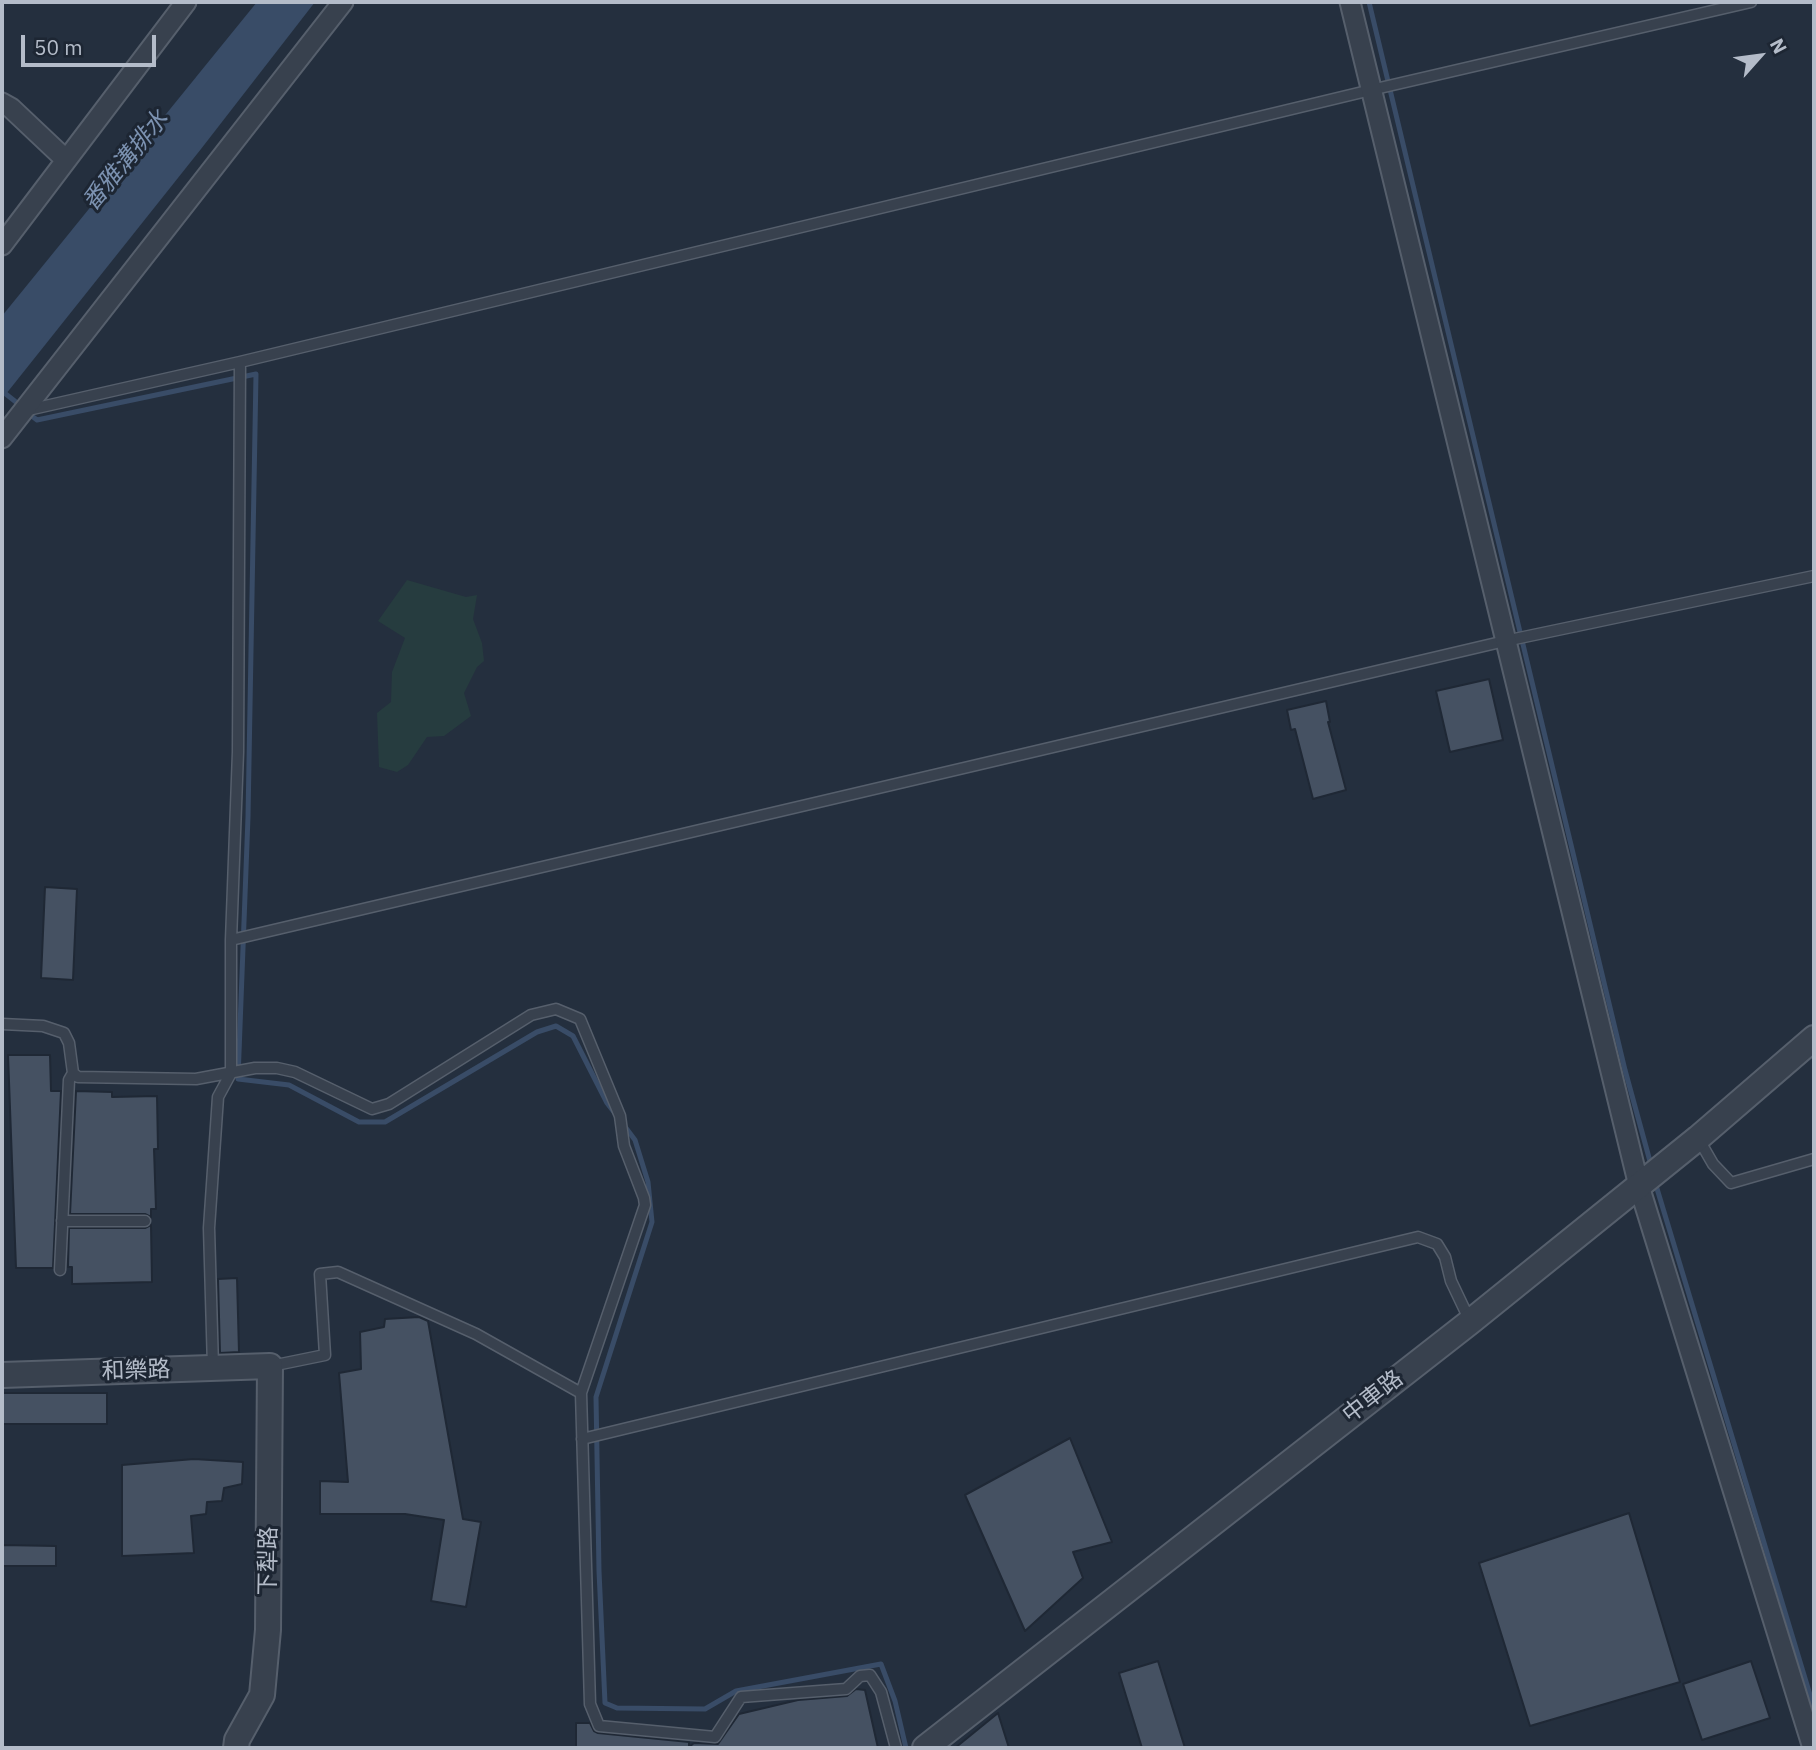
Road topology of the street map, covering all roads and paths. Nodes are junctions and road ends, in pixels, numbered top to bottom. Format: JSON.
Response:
{"nodes":[{"id":1,"x":186,"y":2,"type":"edge"},
{"id":2,"x":343,"y":2,"type":"edge"},
{"id":3,"x":1350,"y":2,"type":"edge"},
{"id":4,"x":1751,"y":2,"type":"edge"},
{"id":5,"x":1371,"y":90,"type":"junction"},
{"id":6,"x":2,"y":103,"type":"edge"},
{"id":7,"x":65,"y":159,"type":"junction"},
{"id":8,"x":2,"y":244,"type":"edge"},
{"id":9,"x":240,"y":362,"type":"junction"},
{"id":10,"x":22,"y":411,"type":"junction"},
{"id":11,"x":2,"y":438,"type":"edge"},
{"id":12,"x":1814,"y":576,"type":"edge"},
{"id":13,"x":1505,"y":641,"type":"junction"},
{"id":14,"x":231,"y":940,"type":"junction"},
{"id":15,"x":2,"y":1024,"type":"edge"},
{"id":16,"x":1814,"y":1038,"type":"edge"},
{"id":17,"x":73,"y":1073,"type":"junction"},
{"id":18,"x":231,"y":1073,"type":"junction"},
{"id":19,"x":1698,"y":1138,"type":"junction"},
{"id":20,"x":1814,"y":1159,"type":"edge"},
{"id":21,"x":1639,"y":1186,"type":"junction"},
{"id":22,"x":62,"y":1221,"type":"junction"},
{"id":23,"x":145,"y":1221,"type":"dead end"},
{"id":24,"x":60,"y":1270,"type":"dead end"},
{"id":25,"x":1470,"y":1322,"type":"junction"},
{"id":26,"x":270,"y":1366,"type":"junction"},
{"id":27,"x":213,"y":1368,"type":"junction"},
{"id":28,"x":2,"y":1375,"type":"edge"},
{"id":29,"x":581,"y":1393,"type":"junction"},
{"id":30,"x":582,"y":1439,"type":"junction"},
{"id":31,"x":236,"y":1748,"type":"edge"},
{"id":32,"x":896,"y":1748,"type":"edge"},
{"id":33,"x":925,"y":1748,"type":"edge"},
{"id":34,"x":1813,"y":1748,"type":"edge"}],
"edges":[{"from":1,"to":7,"type":"street"},
{"from":2,"to":10,"type":"street"},
{"from":3,"to":5,"type":"street"},
{"from":4,"to":5,"type":"lane"},
{"from":5,"to":9,"type":"lane"},
{"from":5,"to":13,"type":"street"},
{"from":6,"to":7,"type":"street"},
{"from":7,"to":8,"type":"street"},
{"from":9,"to":10,"type":"lane"},
{"from":9,"to":14,"type":"lane"},
{"from":10,"to":11,"type":"street"},
{"from":12,"to":13,"type":"lane"},
{"from":13,"to":14,"type":"lane"},
{"from":13,"to":21,"type":"street"},
{"from":14,"to":18,"type":"lane"},
{"from":15,"to":17,"type":"lane"},
{"from":16,"to":19,"type":"street","name":"中車路"},
{"from":17,"to":18,"type":"lane"},
{"from":17,"to":22,"type":"lane"},
{"from":18,"to":27,"type":"lane"},
{"from":18,"to":29,"type":"lane"},
{"from":19,"to":20,"type":"lane"},
{"from":19,"to":21,"type":"street","name":"中車路"},
{"from":21,"to":25,"type":"street","name":"中車路"},
{"from":21,"to":34,"type":"street"},
{"from":22,"to":23,"type":"lane"},
{"from":22,"to":24,"type":"lane"},
{"from":25,"to":30,"type":"lane"},
{"from":25,"to":33,"type":"street","name":"中車路"},
{"from":26,"to":27,"type":"street","name":"和樂路"},
{"from":26,"to":29,"type":"lane"},
{"from":26,"to":31,"type":"street","name":"下犁路"},
{"from":27,"to":28,"type":"street","name":"和樂路"},
{"from":29,"to":30,"type":"lane"},
{"from":30,"to":32,"type":"lane"}]}
